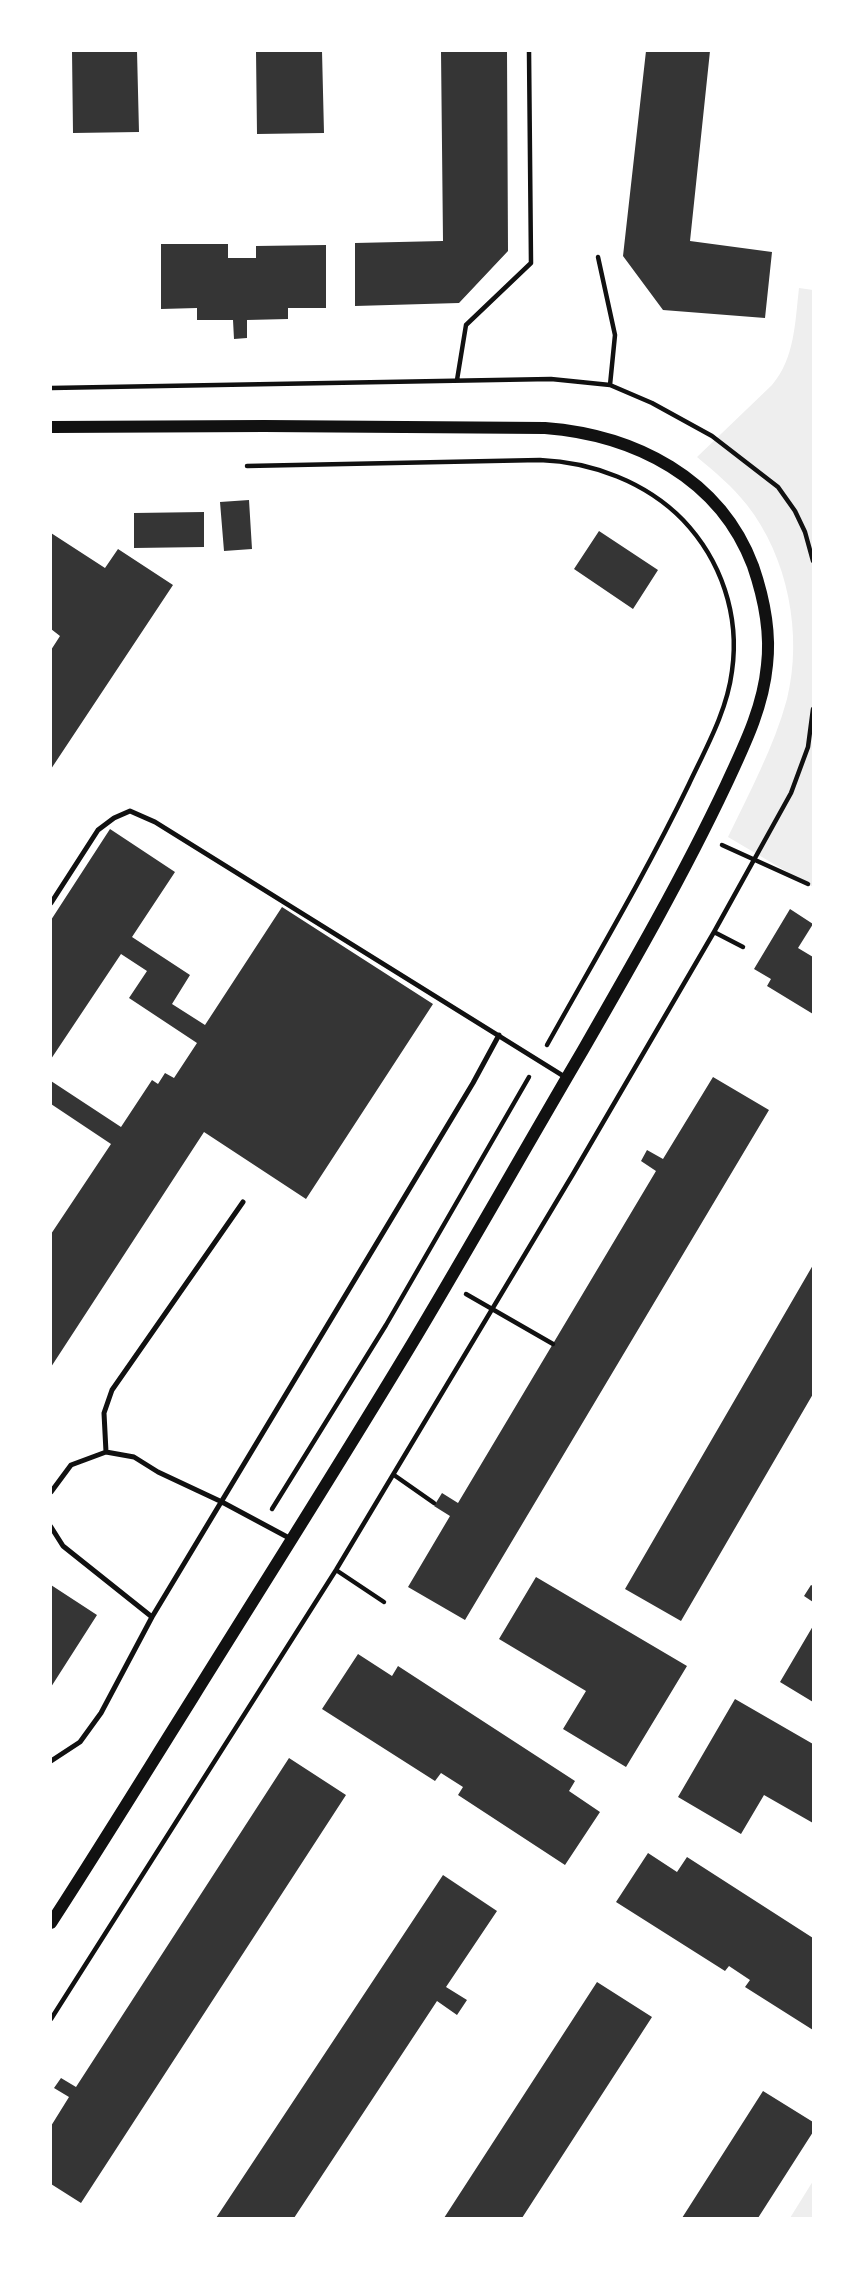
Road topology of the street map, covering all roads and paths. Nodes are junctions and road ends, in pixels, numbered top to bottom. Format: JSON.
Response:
{"nodes":[{"id":1,"x":529,"y":51,"type":"edge"},
{"id":2,"x":598,"y":257,"type":"dead end"},
{"id":3,"x":457,"y":380,"type":"junction"},
{"id":4,"x":610,"y":385,"type":"junction"},
{"id":5,"x":51,"y":388,"type":"edge"},
{"id":6,"x":51,"y":427,"type":"edge"},
{"id":7,"x":247,"y":466,"type":"dead end"},
{"id":8,"x":813,"y":561,"type":"edge"},
{"id":9,"x":813,"y":712,"type":"edge"},
{"id":10,"x":702,"y":837,"type":"junction"},
{"id":11,"x":756,"y":859,"type":"junction"},
{"id":12,"x":808,"y":884,"type":"dead end"},
{"id":13,"x":51,"y":903,"type":"edge"},
{"id":14,"x":714,"y":932,"type":"junction"},
{"id":15,"x":743,"y":947,"type":"dead end"},
{"id":16,"x":499,"y":1035,"type":"junction"},
{"id":17,"x":538,"y":1061,"type":"junction"},
{"id":18,"x":566,"y":1078,"type":"junction"},
{"id":19,"x":243,"y":1202,"type":"dead end"},
{"id":20,"x":447,"y":1284,"type":"junction"},
{"id":21,"x":494,"y":1308,"type":"junction"},
{"id":22,"x":553,"y":1344,"type":"dead end"},
{"id":23,"x":106,"y":1451,"type":"junction"},
{"id":24,"x":394,"y":1475,"type":"junction"},
{"id":25,"x":51,"y":1492,"type":"edge"},
{"id":26,"x":222,"y":1502,"type":"junction"},
{"id":27,"x":435,"y":1503,"type":"dead end"},
{"id":28,"x":263,"y":1524,"type":"junction"},
{"id":29,"x":51,"y":1527,"type":"edge"},
{"id":30,"x":293,"y":1540,"type":"junction"},
{"id":31,"x":336,"y":1570,"type":"junction"},
{"id":32,"x":384,"y":1602,"type":"dead end"},
{"id":33,"x":152,"y":1617,"type":"junction"},
{"id":34,"x":51,"y":1761,"type":"edge"},
{"id":35,"x":51,"y":1923,"type":"edge"},
{"id":36,"x":51,"y":2019,"type":"edge"}],
"edges":[{"from":1,"to":3,"type":"path"},
{"from":2,"to":4,"type":"path"},
{"from":3,"to":4,"type":"path"},
{"from":3,"to":5,"type":"path"},
{"from":4,"to":8,"type":"path"},
{"from":6,"to":10,"type":"street"},
{"from":7,"to":17,"type":"path"},
{"from":9,"to":11,"type":"path"},
{"from":10,"to":11,"type":"path"},
{"from":10,"to":18,"type":"street"},
{"from":11,"to":12,"type":"path"},
{"from":11,"to":14,"type":"path"},
{"from":13,"to":16,"type":"lane"},
{"from":14,"to":15,"type":"path"},
{"from":14,"to":21,"type":"path"},
{"from":16,"to":17,"type":"lane"},
{"from":16,"to":26,"type":"lane"},
{"from":17,"to":18,"type":"lane"},
{"from":17,"to":28,"type":"path"},
{"from":18,"to":20,"type":"street"},
{"from":19,"to":23,"type":"lane"},
{"from":20,"to":21,"type":"path"},
{"from":20,"to":30,"type":"street"},
{"from":21,"to":22,"type":"path"},
{"from":21,"to":24,"type":"path"},
{"from":23,"to":25,"type":"lane"},
{"from":23,"to":26,"type":"lane"},
{"from":24,"to":27,"type":"path"},
{"from":24,"to":31,"type":"path"},
{"from":26,"to":28,"type":"lane"},
{"from":26,"to":33,"type":"lane"},
{"from":28,"to":30,"type":"lane"},
{"from":29,"to":33,"type":"lane"},
{"from":30,"to":35,"type":"street"},
{"from":31,"to":32,"type":"path"},
{"from":31,"to":36,"type":"path"},
{"from":33,"to":34,"type":"lane"}]}
